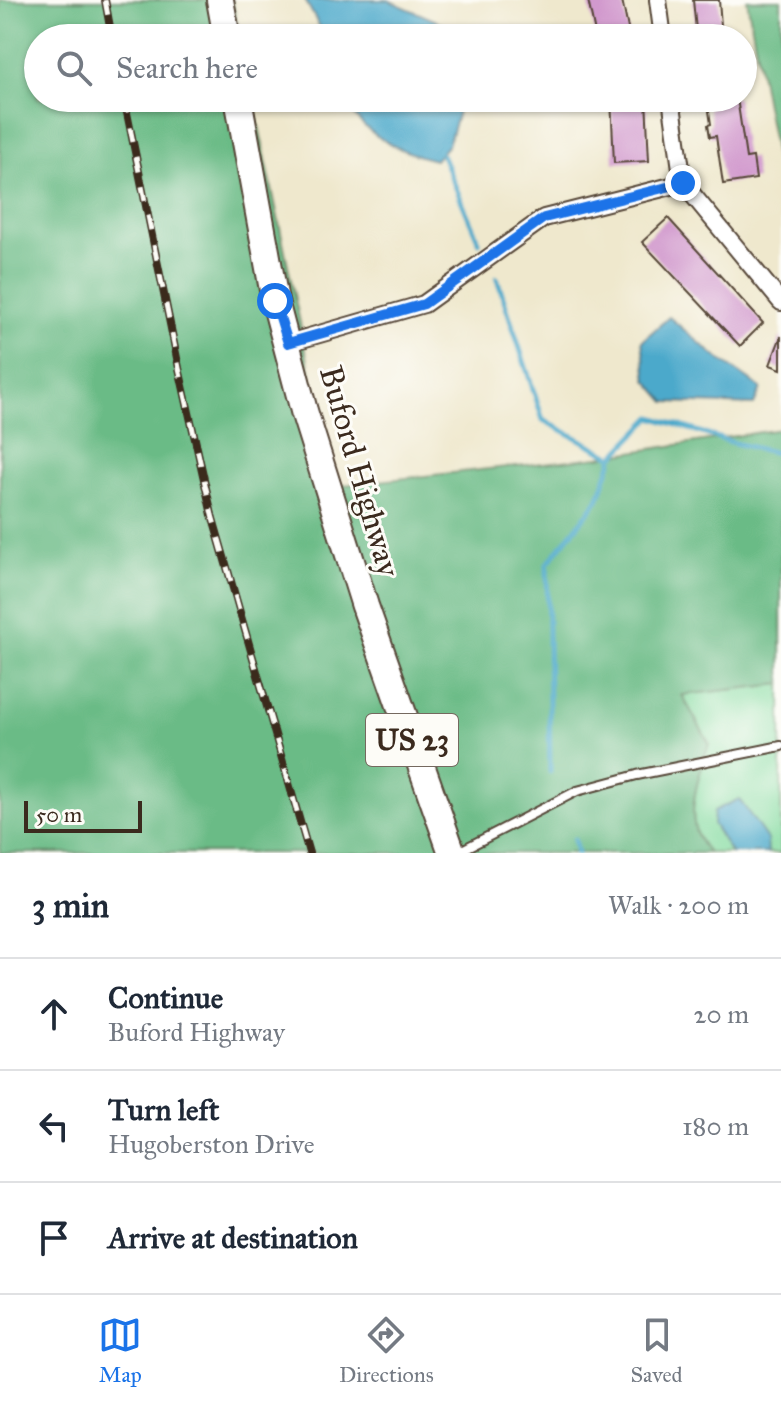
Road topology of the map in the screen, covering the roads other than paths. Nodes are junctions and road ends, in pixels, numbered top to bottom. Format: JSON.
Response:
{"nodes":[{"id":1,"x":220,"y":0,"type":"edge"},
{"id":2,"x":658,"y":0,"type":"edge"},
{"id":3,"x":224,"y":24,"type":"edge"},
{"id":4,"x":661,"y":24,"type":"edge"},
{"id":5,"x":241,"y":112,"type":"edge"},
{"id":6,"x":673,"y":112,"type":"edge"},
{"id":7,"x":683,"y":183,"type":"junction"},
{"id":8,"x":781,"y":302,"type":"edge"},
{"id":9,"x":288,"y":343,"type":"junction"},
{"id":10,"x":781,"y":746,"type":"edge"},
{"id":11,"x":454,"y":853,"type":"edge"}],
"edges":[{"from":1,"to":3,"type":"main road"},
{"from":2,"to":4,"type":"street"},
{"from":5,"to":9,"type":"main road","name":"Buford Highway","number":"US 23"},
{"from":6,"to":7,"type":"street"},
{"from":7,"to":8,"type":"street"},
{"from":7,"to":9,"type":"street"},
{"from":9,"to":11,"type":"main road","name":"Buford Highway","number":"US 23"},
{"from":10,"to":11,"type":"lane"}]}
